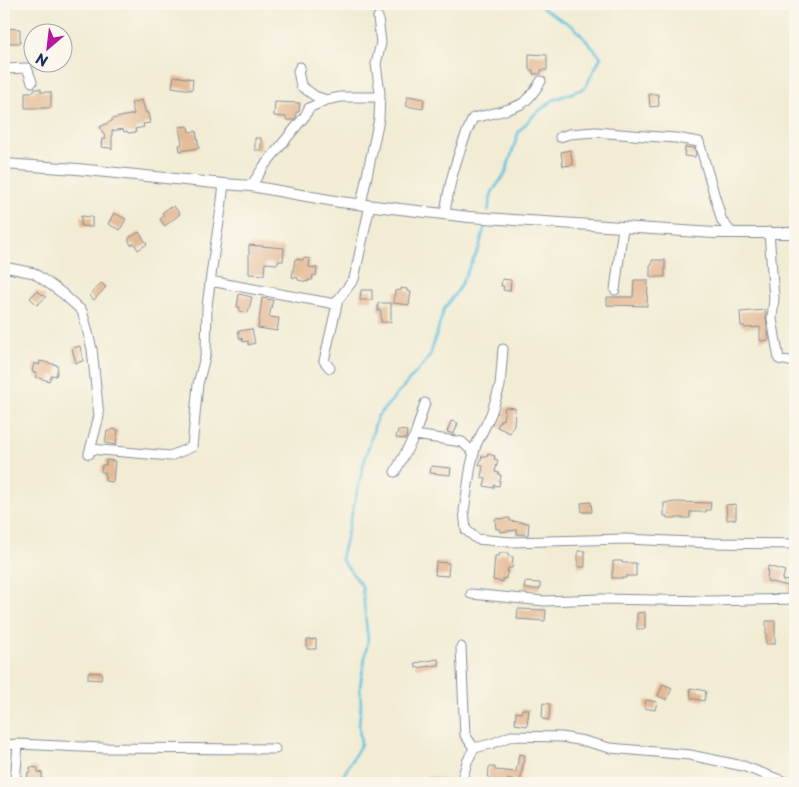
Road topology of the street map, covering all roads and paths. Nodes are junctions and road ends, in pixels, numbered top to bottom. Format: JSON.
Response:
{"nodes":[{"id":1,"x":378,"y":17,"type":"dead end"},
{"id":2,"x":300,"y":67,"type":"dead end"},
{"id":3,"x":4,"y":69,"type":"edge"},
{"id":4,"x":541,"y":81,"type":"dead end"},
{"id":5,"x":32,"y":82,"type":"dead end"},
{"id":6,"x":380,"y":97,"type":"junction"},
{"id":7,"x":326,"y":100,"type":"junction"},
{"id":8,"x":560,"y":137,"type":"dead end"},
{"id":9,"x":4,"y":164,"type":"edge"},
{"id":10,"x":224,"y":184,"type":"junction"},
{"id":11,"x":251,"y":186,"type":"junction"},
{"id":12,"x":366,"y":205,"type":"junction"},
{"id":13,"x":444,"y":214,"type":"junction"},
{"id":14,"x":623,"y":227,"type":"junction"},
{"id":15,"x":769,"y":232,"type":"junction"},
{"id":16,"x":795,"y":232,"type":"edge"},
{"id":17,"x":732,"y":233,"type":"junction"},
{"id":18,"x":4,"y":267,"type":"edge"},
{"id":19,"x":210,"y":281,"type":"junction"},
{"id":20,"x":616,"y":290,"type":"dead end"},
{"id":21,"x":338,"y":300,"type":"junction"},
{"id":22,"x":503,"y":349,"type":"dead end"},
{"id":23,"x":795,"y":362,"type":"edge"},
{"id":24,"x":330,"y":368,"type":"dead end"},
{"id":25,"x":425,"y":403,"type":"dead end"},
{"id":26,"x":415,"y":435,"type":"junction"},
{"id":27,"x":474,"y":453,"type":"junction"},
{"id":28,"x":395,"y":472,"type":"dead end"},
{"id":29,"x":795,"y":544,"type":"edge"},
{"id":30,"x":471,"y":594,"type":"dead end"},
{"id":31,"x":795,"y":599,"type":"edge"},
{"id":32,"x":461,"y":647,"type":"dead end"},
{"id":33,"x":18,"y":744,"type":"junction"},
{"id":34,"x":4,"y":745,"type":"edge"},
{"id":35,"x":474,"y":748,"type":"junction"},
{"id":36,"x":275,"y":749,"type":"dead end"},
{"id":37,"x":782,"y":782,"type":"edge"},
{"id":38,"x":15,"y":783,"type":"edge"},
{"id":39,"x":461,"y":783,"type":"edge"}],
"edges":[{"from":1,"to":6,"type":"street"},
{"from":2,"to":7,"type":"street"},
{"from":3,"to":5,"type":"street"},
{"from":4,"to":13,"type":"street"},
{"from":6,"to":7,"type":"street"},
{"from":6,"to":12,"type":"street"},
{"from":7,"to":11,"type":"street"},
{"from":8,"to":17,"type":"street"},
{"from":9,"to":10,"type":"street"},
{"from":10,"to":11,"type":"street"},
{"from":10,"to":19,"type":"street"},
{"from":11,"to":12,"type":"street"},
{"from":12,"to":13,"type":"street"},
{"from":12,"to":21,"type":"street"},
{"from":13,"to":14,"type":"street"},
{"from":14,"to":17,"type":"street"},
{"from":14,"to":20,"type":"street"},
{"from":15,"to":16,"type":"street"},
{"from":15,"to":17,"type":"street"},
{"from":15,"to":23,"type":"street"},
{"from":18,"to":19,"type":"street"},
{"from":19,"to":21,"type":"street"},
{"from":21,"to":24,"type":"street"},
{"from":22,"to":27,"type":"street"},
{"from":25,"to":26,"type":"street"},
{"from":26,"to":27,"type":"street"},
{"from":26,"to":28,"type":"street"},
{"from":27,"to":29,"type":"street"},
{"from":30,"to":31,"type":"street"},
{"from":32,"to":35,"type":"street"},
{"from":33,"to":34,"type":"street"},
{"from":33,"to":36,"type":"street"},
{"from":33,"to":38,"type":"street"},
{"from":35,"to":37,"type":"street"},
{"from":35,"to":39,"type":"street"}]}
